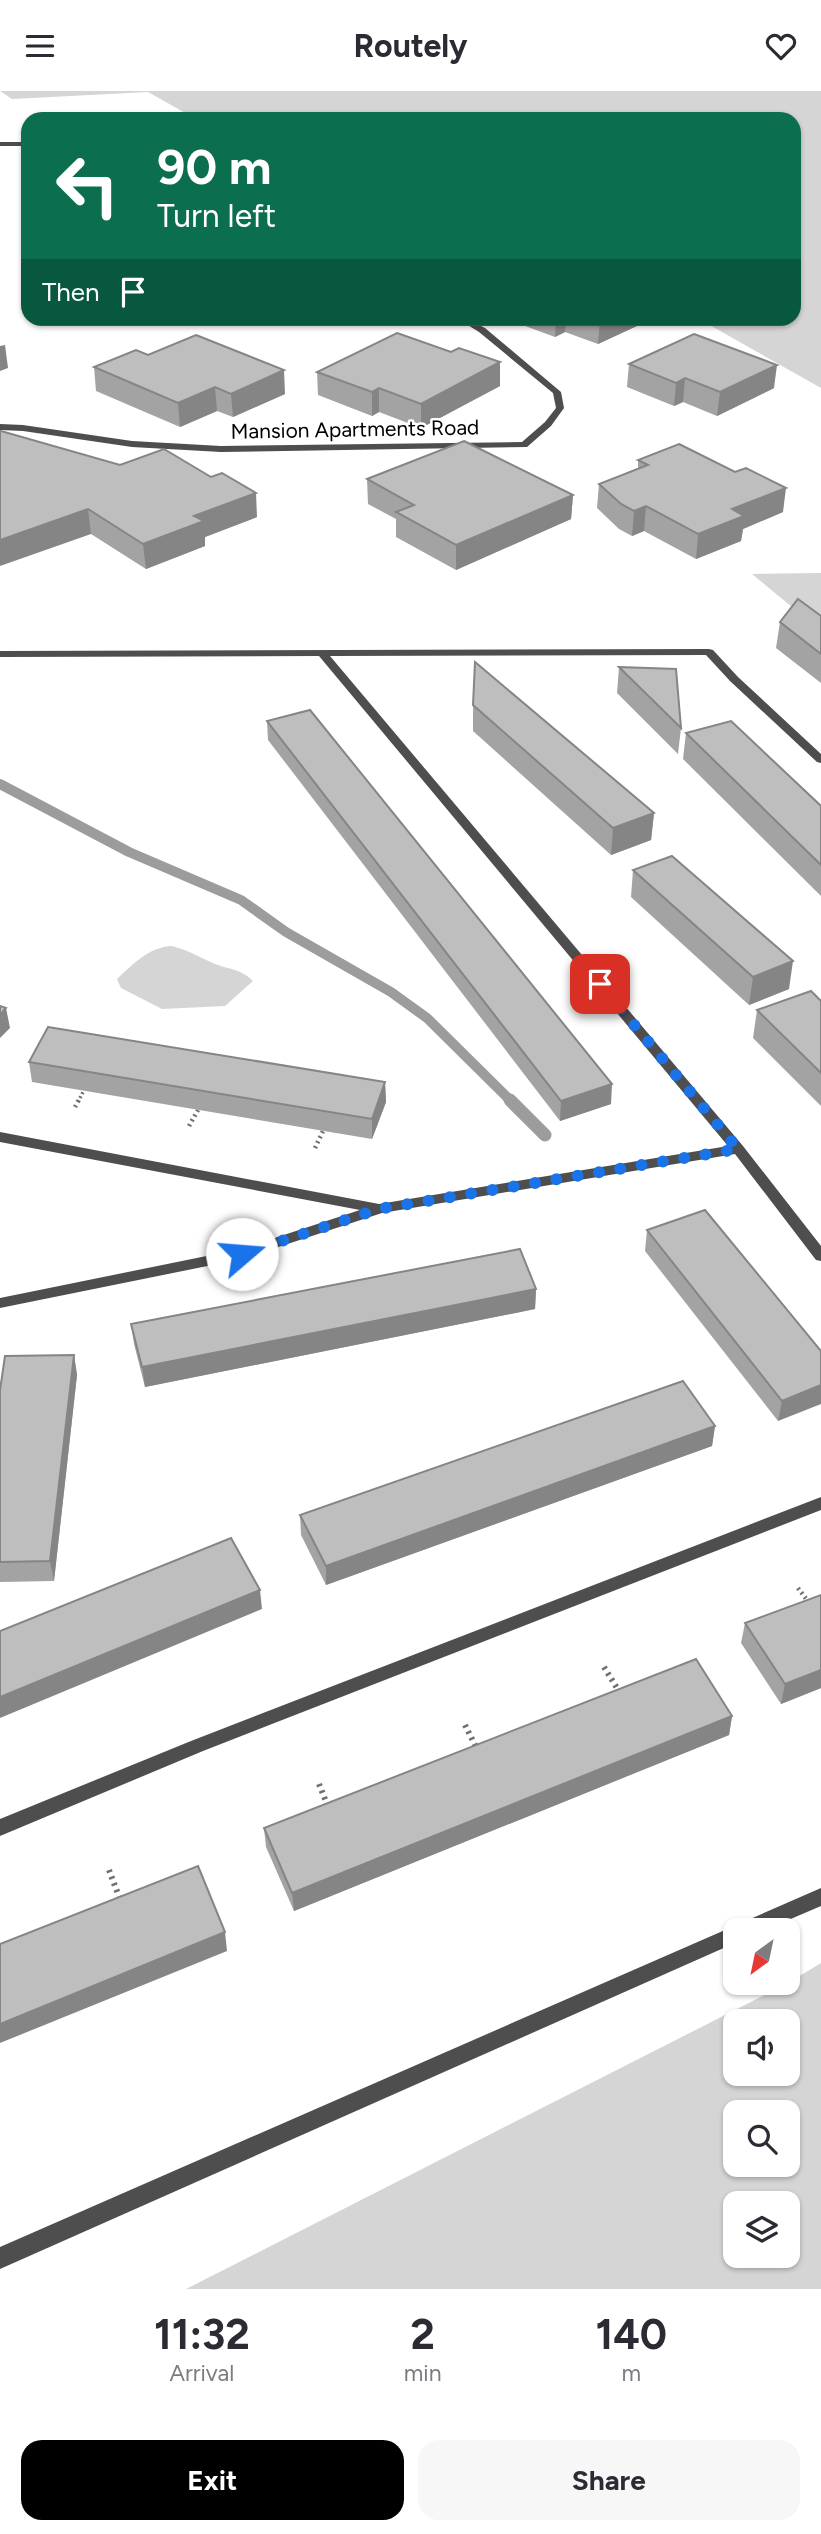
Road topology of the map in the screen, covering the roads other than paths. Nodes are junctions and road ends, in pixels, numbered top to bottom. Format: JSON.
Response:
{"nodes":[{"id":1,"x":0,"y":144,"type":"edge"},
{"id":2,"x":21,"y":144,"type":"edge"},
{"id":3,"x":475,"y":326,"type":"edge"},
{"id":4,"x":0,"y":427,"type":"edge"},
{"id":5,"x":0,"y":654,"type":"edge"},
{"id":6,"x":323,"y":654,"type":"junction"},
{"id":7,"x":821,"y":760,"type":"edge"},
{"id":8,"x":0,"y":1137,"type":"edge"},
{"id":9,"x":738,"y":1149,"type":"junction"},
{"id":10,"x":379,"y":1209,"type":"junction"},
{"id":11,"x":821,"y":1256,"type":"edge"},
{"id":12,"x":0,"y":1303,"type":"edge"},
{"id":13,"x":821,"y":1503,"type":"edge"},
{"id":14,"x":0,"y":1828,"type":"edge"},
{"id":15,"x":821,"y":1897,"type":"edge"},
{"id":16,"x":772,"y":1918,"type":"edge"},
{"id":17,"x":723,"y":1939,"type":"edge"},
{"id":18,"x":0,"y":2258,"type":"edge"}],
"edges":[{"from":1,"to":2,"type":"lane"},
{"from":3,"to":4,"type":"lane","name":"Mansion Apartments Road"},
{"from":5,"to":6,"type":"lane"},
{"from":6,"to":7,"type":"lane"},
{"from":6,"to":9,"type":"lane"},
{"from":8,"to":10,"type":"lane"},
{"from":9,"to":10,"type":"lane"},
{"from":9,"to":11,"type":"lane"},
{"from":10,"to":12,"type":"lane"},
{"from":13,"to":14,"type":"lane"},
{"from":15,"to":16,"type":"lane"},
{"from":17,"to":18,"type":"lane"}]}
